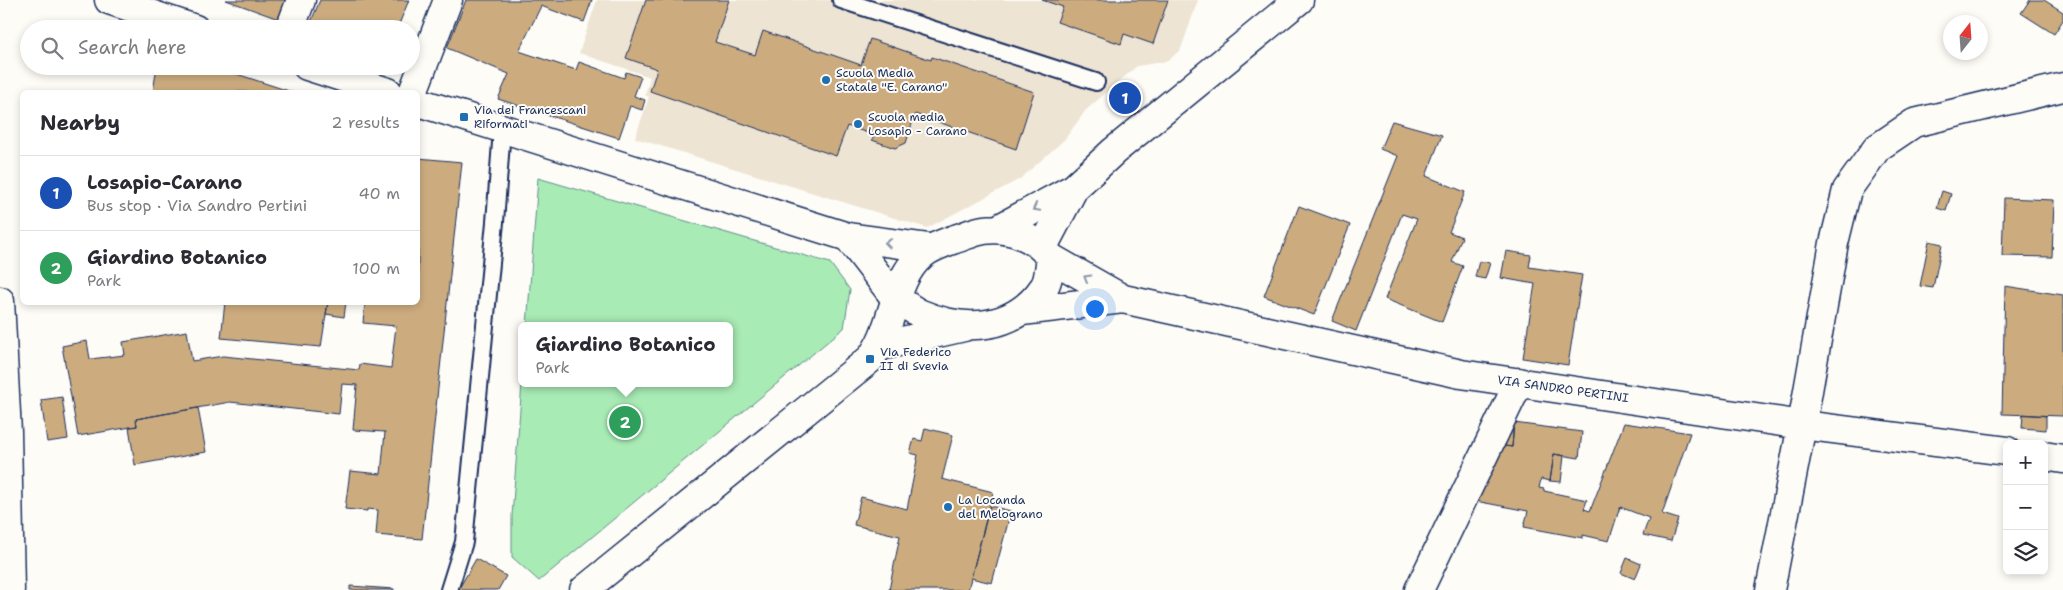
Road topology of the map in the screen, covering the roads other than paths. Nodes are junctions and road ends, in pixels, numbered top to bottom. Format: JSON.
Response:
{"nodes":[{"id":1,"x":110,"y":0,"type":"edge"},
{"id":2,"x":301,"y":0,"type":"edge"},
{"id":3,"x":448,"y":0,"type":"edge"},
{"id":4,"x":841,"y":0,"type":"edge"},
{"id":5,"x":1299,"y":0,"type":"edge"},
{"id":6,"x":169,"y":20,"type":"edge"},
{"id":7,"x":293,"y":20,"type":"edge"},
{"id":8,"x":420,"y":74,"type":"edge"},
{"id":9,"x":335,"y":75,"type":"edge"},
{"id":10,"x":419,"y":75,"type":"edge"},
{"id":11,"x":1096,"y":82,"type":"dead end"},
{"id":12,"x":2063,"y":87,"type":"edge"},
{"id":13,"x":382,"y":90,"type":"edge"},
{"id":14,"x":414,"y":90,"type":"edge"},
{"id":15,"x":420,"y":103,"type":"edge"},
{"id":16,"x":502,"y":129,"type":"junction"},
{"id":17,"x":1074,"y":188,"type":"junction"},
{"id":18,"x":998,"y":229,"type":"junction"},
{"id":19,"x":848,"y":237,"type":"junction"},
{"id":20,"x":928,"y":248,"type":"junction"},
{"id":21,"x":1047,"y":253,"type":"junction"},
{"id":22,"x":895,"y":298,"type":"junction"},
{"id":23,"x":1123,"y":299,"type":"junction"},
{"id":24,"x":0,"y":301,"type":"edge"},
{"id":25,"x":1022,"y":311,"type":"junction"},
{"id":26,"x":966,"y":326,"type":"junction"},
{"id":27,"x":881,"y":346,"type":"junction"},
{"id":28,"x":1519,"y":382,"type":"junction"},
{"id":29,"x":1802,"y":425,"type":"junction"},
{"id":30,"x":2003,"y":451,"type":"edge"},
{"id":31,"x":2048,"y":457,"type":"edge"},
{"id":32,"x":2063,"y":459,"type":"edge"},
{"id":33,"x":10,"y":590,"type":"edge"},
{"id":34,"x":449,"y":590,"type":"edge"},
{"id":35,"x":584,"y":590,"type":"edge"},
{"id":36,"x":1419,"y":590,"type":"edge"},
{"id":37,"x":1770,"y":590,"type":"edge"}],
"edges":[{"from":1,"to":6,"type":"street"},
{"from":2,"to":7,"type":"street"},
{"from":3,"to":8,"type":"street"},
{"from":4,"to":11,"type":"lane"},
{"from":5,"to":17,"type":"street"},
{"from":9,"to":13,"type":"street"},
{"from":10,"to":14,"type":"street"},
{"from":12,"to":29,"type":"street"},
{"from":15,"to":16,"type":"street"},
{"from":16,"to":19,"type":"street"},
{"from":16,"to":34,"type":"lane"},
{"from":17,"to":18,"type":"street","one_way":true},
{"from":17,"to":21,"type":"street"},
{"from":18,"to":20,"type":"street"},
{"from":18,"to":21,"type":"street"},
{"from":20,"to":19,"type":"street","one_way":true},
{"from":19,"to":22,"type":"street"},
{"from":20,"to":22,"type":"street"},
{"from":23,"to":21,"type":"street","one_way":true},
{"from":21,"to":25,"type":"street"},
{"from":22,"to":26,"type":"street"},
{"from":22,"to":27,"type":"street"},
{"from":23,"to":25,"type":"street"},
{"from":23,"to":28,"type":"street","name":"VIA SANDRO PERTINI"},
{"from":24,"to":33,"type":"street"},
{"from":25,"to":26,"type":"street"},
{"from":26,"to":27,"type":"street"},
{"from":27,"to":35,"type":"street"},
{"from":28,"to":29,"type":"street","name":"VIA SANDRO PERTINI"},
{"from":28,"to":36,"type":"street"},
{"from":29,"to":30,"type":"street","name":"VIA SANDRO PERTINI"},
{"from":29,"to":37,"type":"street"},
{"from":31,"to":32,"type":"street"}]}
